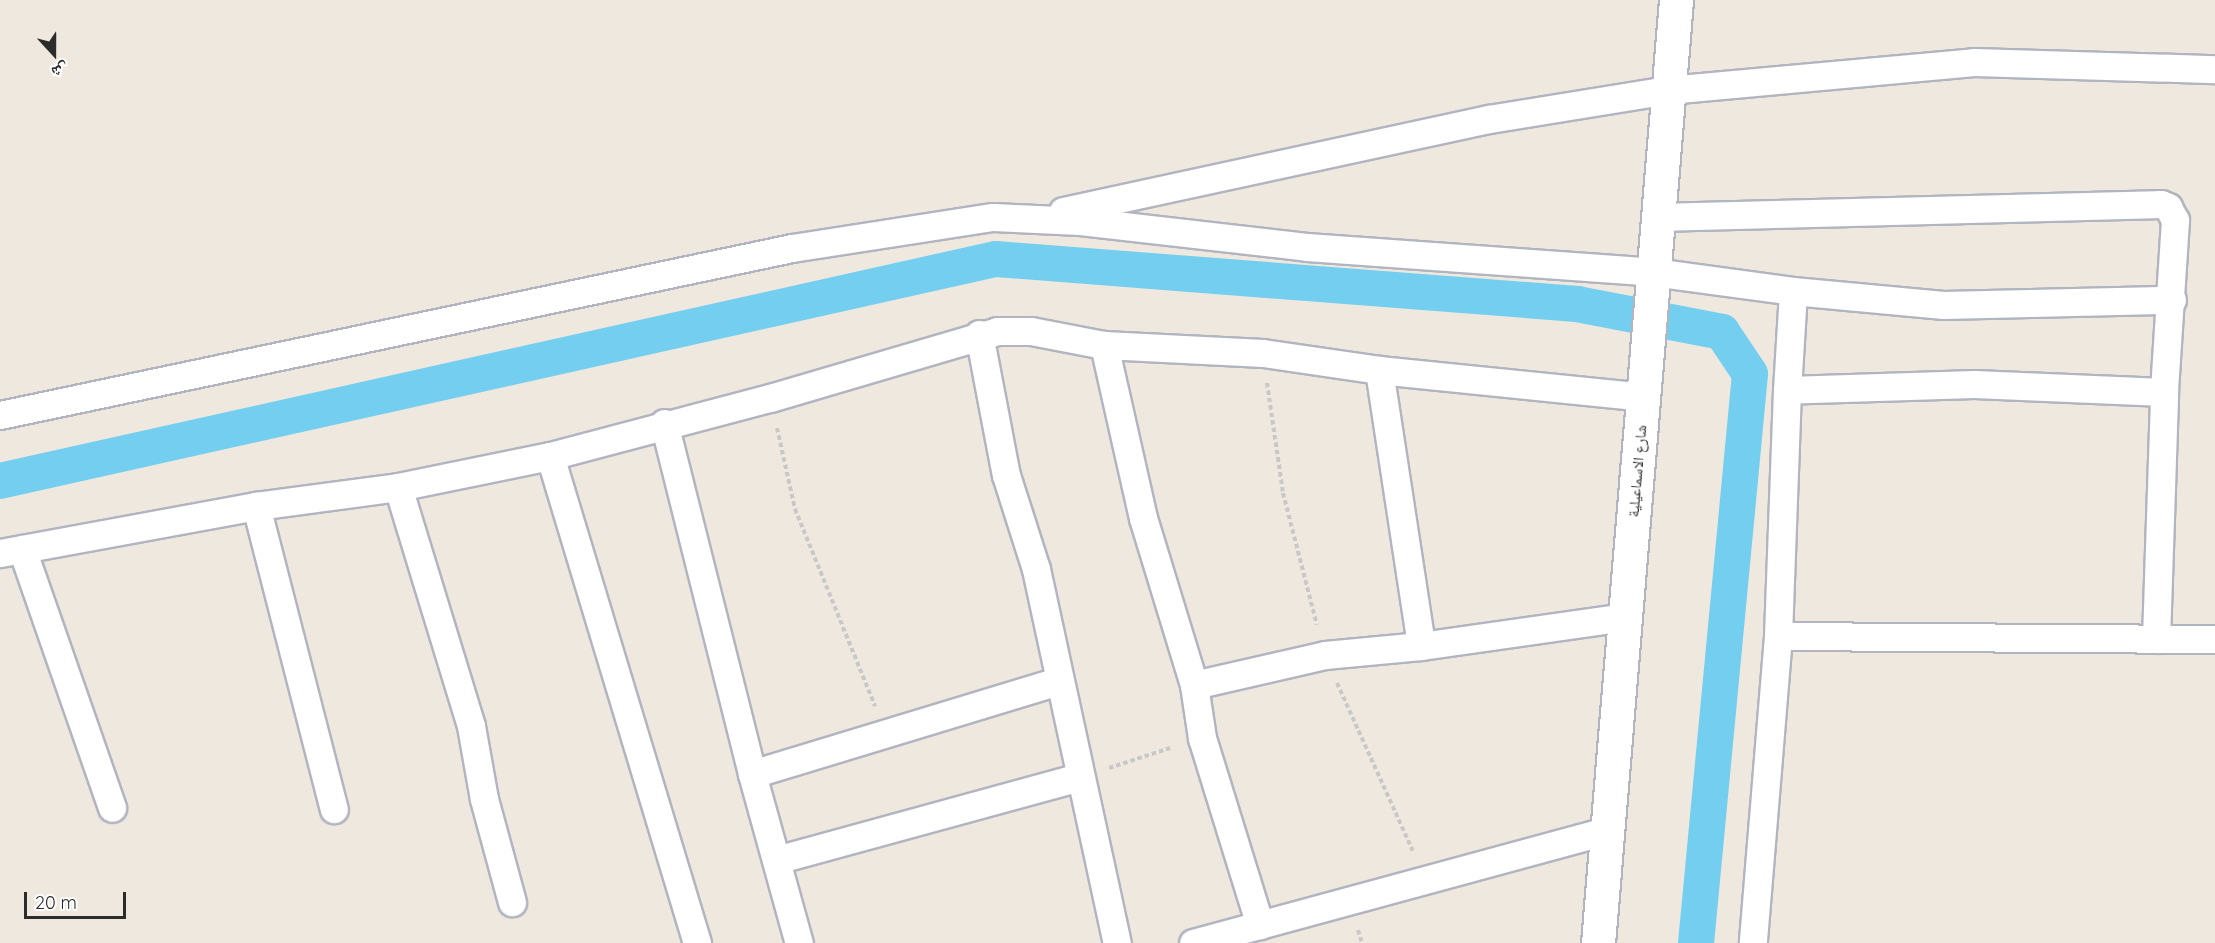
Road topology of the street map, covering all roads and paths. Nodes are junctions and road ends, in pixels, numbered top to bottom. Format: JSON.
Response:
{"nodes":[{"id":1,"x":1676,"y":0,"type":"edge"},
{"id":2,"x":2215,"y":69,"type":"edge"},
{"id":3,"x":1668,"y":90,"type":"junction"},
{"id":4,"x":1033,"y":217,"type":"junction"},
{"id":5,"x":1657,"y":217,"type":"junction"},
{"id":6,"x":1652,"y":284,"type":"junction"},
{"id":7,"x":1793,"y":291,"type":"junction"},
{"id":8,"x":2172,"y":300,"type":"junction"},
{"id":9,"x":979,"y":333,"type":"junction"},
{"id":10,"x":1104,"y":345,"type":"junction"},
{"id":11,"x":1263,"y":353,"type":"junction"},
{"id":12,"x":1379,"y":370,"type":"junction"},
{"id":13,"x":1644,"y":382,"type":"junction"},
{"id":14,"x":1786,"y":390,"type":"junction"},
{"id":15,"x":2164,"y":392,"type":"junction"},
{"id":16,"x":770,"y":398,"type":"junction"},
{"id":17,"x":0,"y":415,"type":"edge"},
{"id":18,"x":664,"y":423,"type":"junction"},
{"id":19,"x":550,"y":456,"type":"junction"},
{"id":20,"x":398,"y":487,"type":"junction"},
{"id":21,"x":256,"y":506,"type":"junction"},
{"id":22,"x":11,"y":551,"type":"edge"},
{"id":23,"x":1625,"y":617,"type":"junction"},
{"id":24,"x":1778,"y":636,"type":"junction"},
{"id":25,"x":2156,"y":639,"type":"junction"},
{"id":26,"x":2215,"y":639,"type":"edge"},
{"id":27,"x":1421,"y":646,"type":"junction"},
{"id":28,"x":1325,"y":656,"type":"junction"},
{"id":29,"x":1058,"y":681,"type":"junction"},
{"id":30,"x":1194,"y":685,"type":"junction"},
{"id":31,"x":886,"y":732,"type":"junction"},
{"id":32,"x":1202,"y":738,"type":"junction"},
{"id":33,"x":752,"y":774,"type":"junction"},
{"id":34,"x":1080,"y":777,"type":"junction"},
{"id":35,"x":112,"y":808,"type":"dead end"},
{"id":36,"x":334,"y":809,"type":"dead end"},
{"id":37,"x":1608,"y":830,"type":"junction"},
{"id":38,"x":776,"y":860,"type":"junction"},
{"id":39,"x":1426,"y":880,"type":"junction"},
{"id":40,"x":512,"y":902,"type":"dead end"},
{"id":41,"x":1260,"y":925,"type":"junction"},
{"id":42,"x":1205,"y":942,"type":"edge"},
{"id":43,"x":697,"y":943,"type":"edge"},
{"id":44,"x":799,"y":943,"type":"edge"},
{"id":45,"x":1117,"y":943,"type":"edge"},
{"id":46,"x":1598,"y":943,"type":"edge"},
{"id":47,"x":1753,"y":943,"type":"edge"}],
"edges":[{"from":1,"to":3,"type":"street","name":"شارع الاسماعيلية"},
{"from":2,"to":3,"type":"street"},
{"from":3,"to":4,"type":"street"},
{"from":3,"to":5,"type":"street","name":"شارع الاسماعيلية"},
{"from":4,"to":6,"type":"street"},
{"from":4,"to":17,"type":"street"},
{"from":5,"to":6,"type":"street","name":"شارع الاسماعيلية"},
{"from":5,"to":8,"type":"street"},
{"from":6,"to":7,"type":"street"},
{"from":6,"to":13,"type":"street","name":"شارع الاسماعيلية"},
{"from":7,"to":8,"type":"street"},
{"from":7,"to":14,"type":"street"},
{"from":8,"to":15,"type":"street"},
{"from":9,"to":10,"type":"street"},
{"from":9,"to":16,"type":"street"},
{"from":9,"to":29,"type":"street"},
{"from":10,"to":11,"type":"street"},
{"from":10,"to":30,"type":"street"},
{"from":11,"to":12,"type":"street"},
{"from":11,"to":28,"type":"path"},
{"from":12,"to":13,"type":"street"},
{"from":12,"to":27,"type":"street"},
{"from":13,"to":23,"type":"street","name":"شارع الاسماعيلية"},
{"from":14,"to":15,"type":"street"},
{"from":14,"to":24,"type":"street"},
{"from":15,"to":25,"type":"street"},
{"from":16,"to":18,"type":"street"},
{"from":16,"to":31,"type":"path"},
{"from":18,"to":19,"type":"street"},
{"from":18,"to":33,"type":"street"},
{"from":19,"to":20,"type":"street"},
{"from":19,"to":43,"type":"street"},
{"from":20,"to":21,"type":"street"},
{"from":20,"to":40,"type":"street"},
{"from":21,"to":22,"type":"street"},
{"from":21,"to":36,"type":"street"},
{"from":22,"to":35,"type":"street"},
{"from":23,"to":27,"type":"street"},
{"from":23,"to":37,"type":"street","name":"شارع الاسماعيلية"},
{"from":24,"to":25,"type":"street"},
{"from":24,"to":47,"type":"street"},
{"from":25,"to":26,"type":"street"},
{"from":27,"to":28,"type":"street"},
{"from":28,"to":30,"type":"street"},
{"from":28,"to":39,"type":"path"},
{"from":29,"to":31,"type":"street"},
{"from":29,"to":34,"type":"street"},
{"from":30,"to":32,"type":"street"},
{"from":31,"to":33,"type":"street"},
{"from":32,"to":34,"type":"path"},
{"from":32,"to":41,"type":"street"},
{"from":33,"to":38,"type":"street"},
{"from":34,"to":38,"type":"street"},
{"from":34,"to":45,"type":"street"},
{"from":37,"to":39,"type":"street"},
{"from":37,"to":46,"type":"street","name":"شارع الاسماعيلية"},
{"from":38,"to":44,"type":"street"},
{"from":39,"to":41,"type":"street"},
{"from":41,"to":42,"type":"street"}]}
